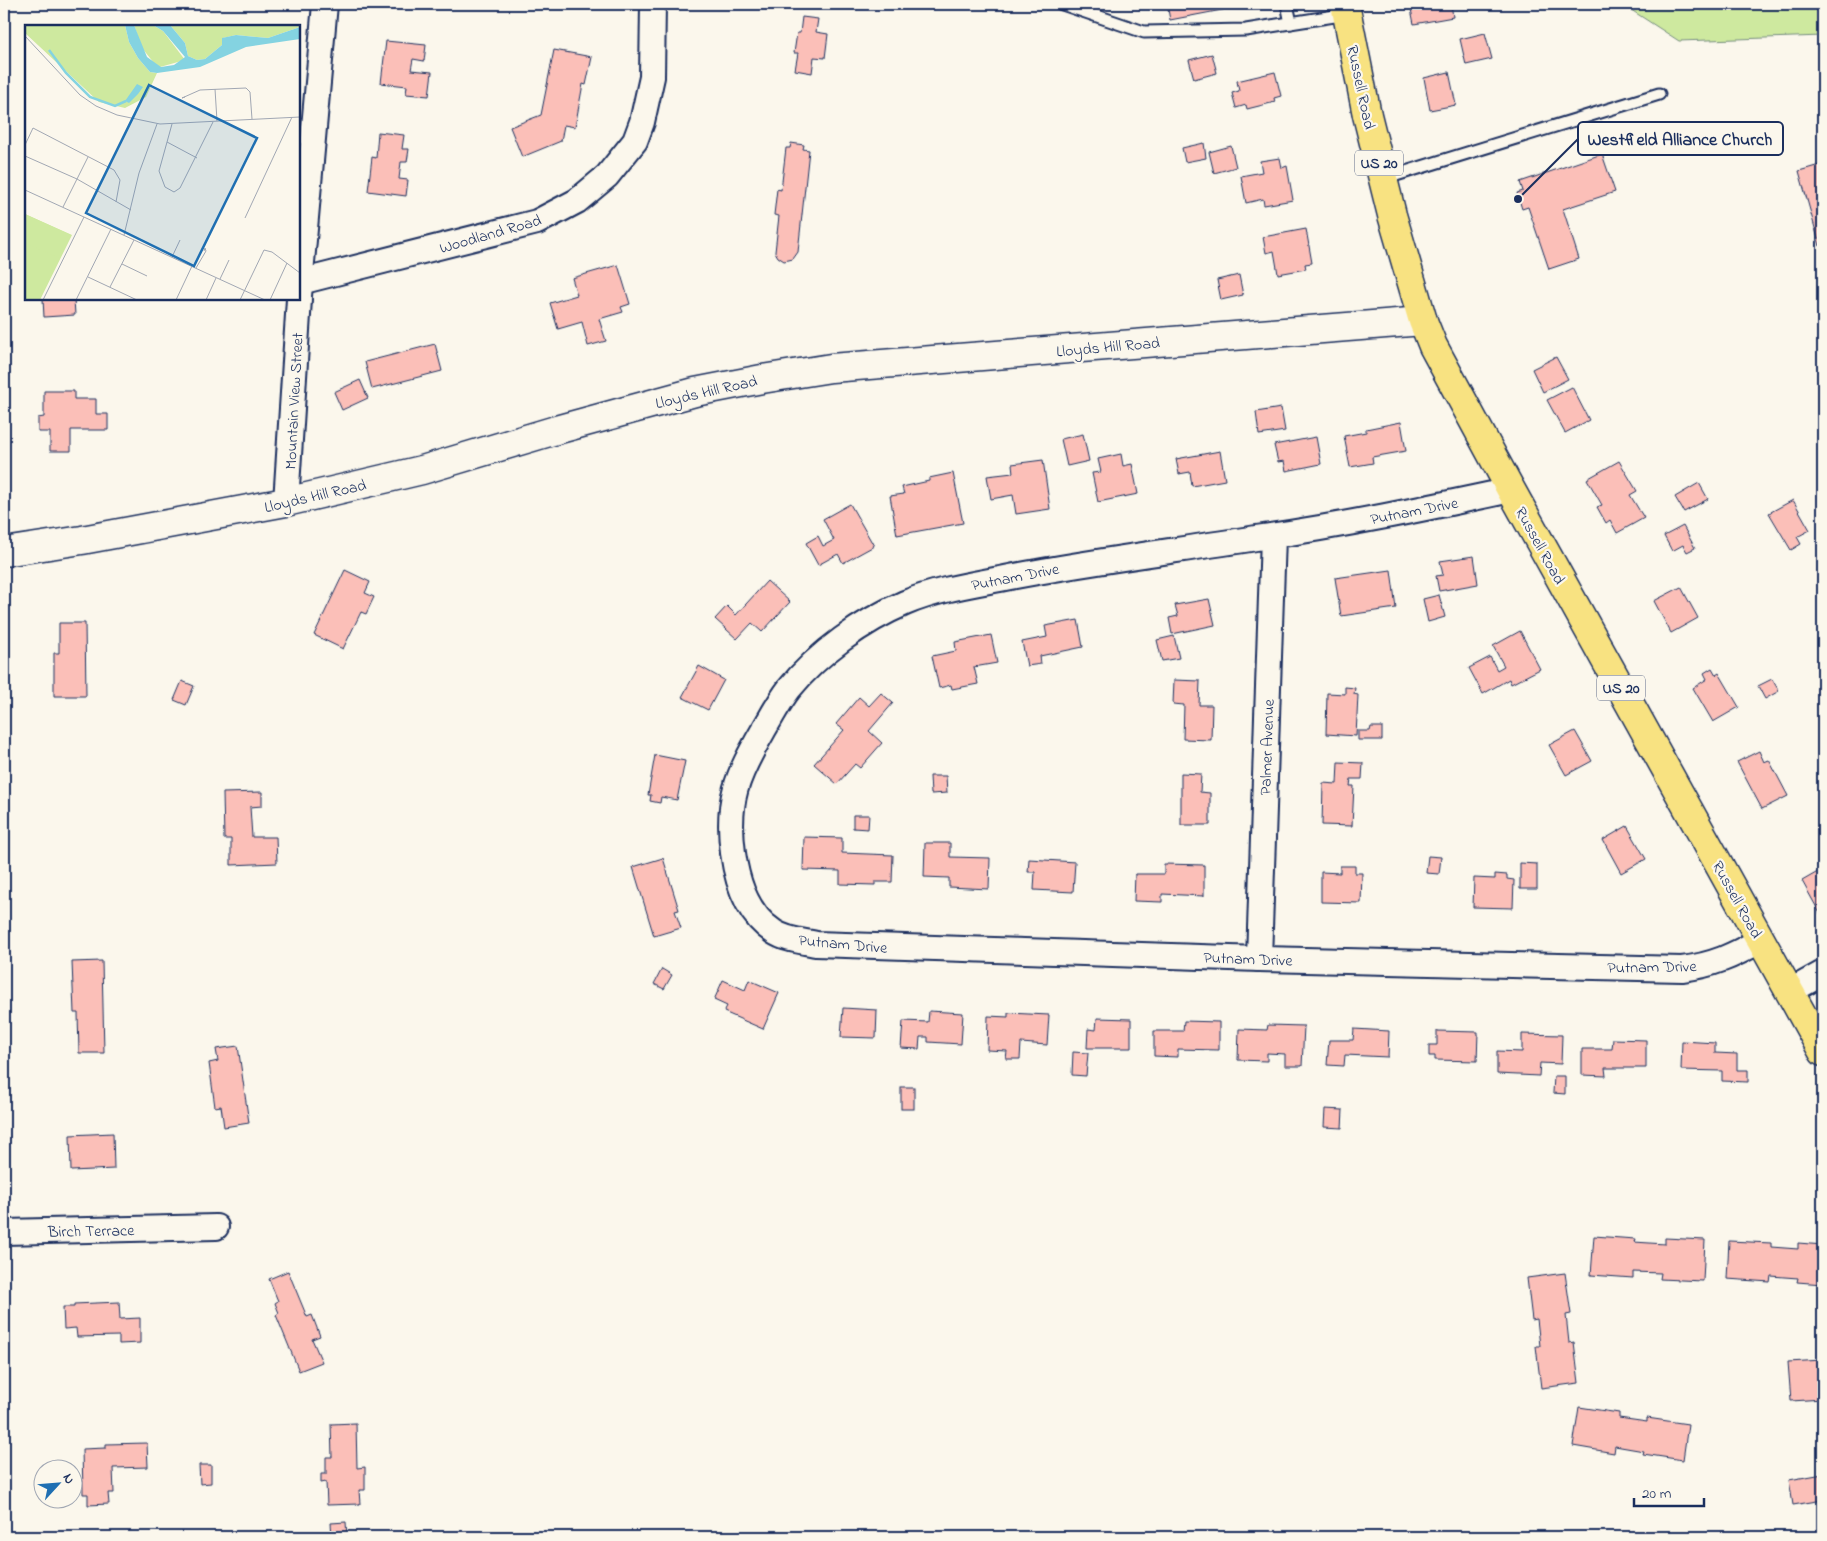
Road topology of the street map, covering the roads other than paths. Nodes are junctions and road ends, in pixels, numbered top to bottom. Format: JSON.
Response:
{"nodes":[{"id":1,"x":325,"y":4,"type":"edge"},
{"id":2,"x":653,"y":4,"type":"edge"},
{"id":3,"x":1062,"y":4,"type":"edge"},
{"id":4,"x":1287,"y":4,"type":"edge"},
{"id":5,"x":1346,"y":9,"type":"edge"},
{"id":6,"x":1291,"y":23,"type":"junction"},
{"id":7,"x":1660,"y":94,"type":"dead end"},
{"id":8,"x":1383,"y":179,"type":"junction"},
{"id":9,"x":300,"y":281,"type":"edge"},
{"id":10,"x":300,"y":292,"type":"edge"},
{"id":11,"x":299,"y":300,"type":"edge"},
{"id":12,"x":1423,"y":321,"type":"junction"},
{"id":13,"x":1511,"y":490,"type":"junction"},
{"id":14,"x":286,"y":502,"type":"junction"},
{"id":15,"x":1273,"y":536,"type":"junction"},
{"id":16,"x":4,"y":552,"type":"edge"},
{"id":17,"x":1761,"y":940,"type":"junction"},
{"id":18,"x":1259,"y":959,"type":"junction"},
{"id":19,"x":1823,"y":973,"type":"edge"},
{"id":20,"x":1789,"y":992,"type":"junction"},
{"id":21,"x":1823,"y":1052,"type":"edge"},
{"id":22,"x":216,"y":1227,"type":"dead end"},
{"id":23,"x":4,"y":1232,"type":"edge"}],
"edges":[{"from":1,"to":9,"type":"street","name":"Mountain View Street"},
{"from":2,"to":10,"type":"street","name":"Woodland Road"},
{"from":3,"to":6,"type":"lane"},
{"from":4,"to":6,"type":"lane"},
{"from":5,"to":6,"type":"lane"},
{"from":5,"to":8,"type":"main road","name":"Russell Road","number":"US 20"},
{"from":7,"to":8,"type":"lane"},
{"from":8,"to":12,"type":"main road","name":"Russell Road","number":"US 20"},
{"from":11,"to":14,"type":"street","name":"Mountain View Street"},
{"from":12,"to":13,"type":"main road","name":"Russell Road","number":"US 20"},
{"from":12,"to":14,"type":"main road","name":"Lloyds Hill Road"},
{"from":13,"to":15,"type":"street","name":"Putnam Drive"},
{"from":13,"to":17,"type":"main road","name":"Russell Road","number":"US 20"},
{"from":14,"to":16,"type":"main road","name":"Lloyds Hill Road"},
{"from":15,"to":18,"type":"street","name":"Palmer Avenue"},
{"from":15,"to":18,"type":"street","name":"Putnam Drive"},
{"from":17,"to":18,"type":"street","name":"Putnam Drive"},
{"from":17,"to":20,"type":"main road","name":"Russell Road","number":"US 20"},
{"from":19,"to":20,"type":"street"},
{"from":20,"to":21,"type":"main road","name":"Russell Road","number":"US 20"},
{"from":22,"to":23,"type":"street","name":"Birch Terrace"}]}
